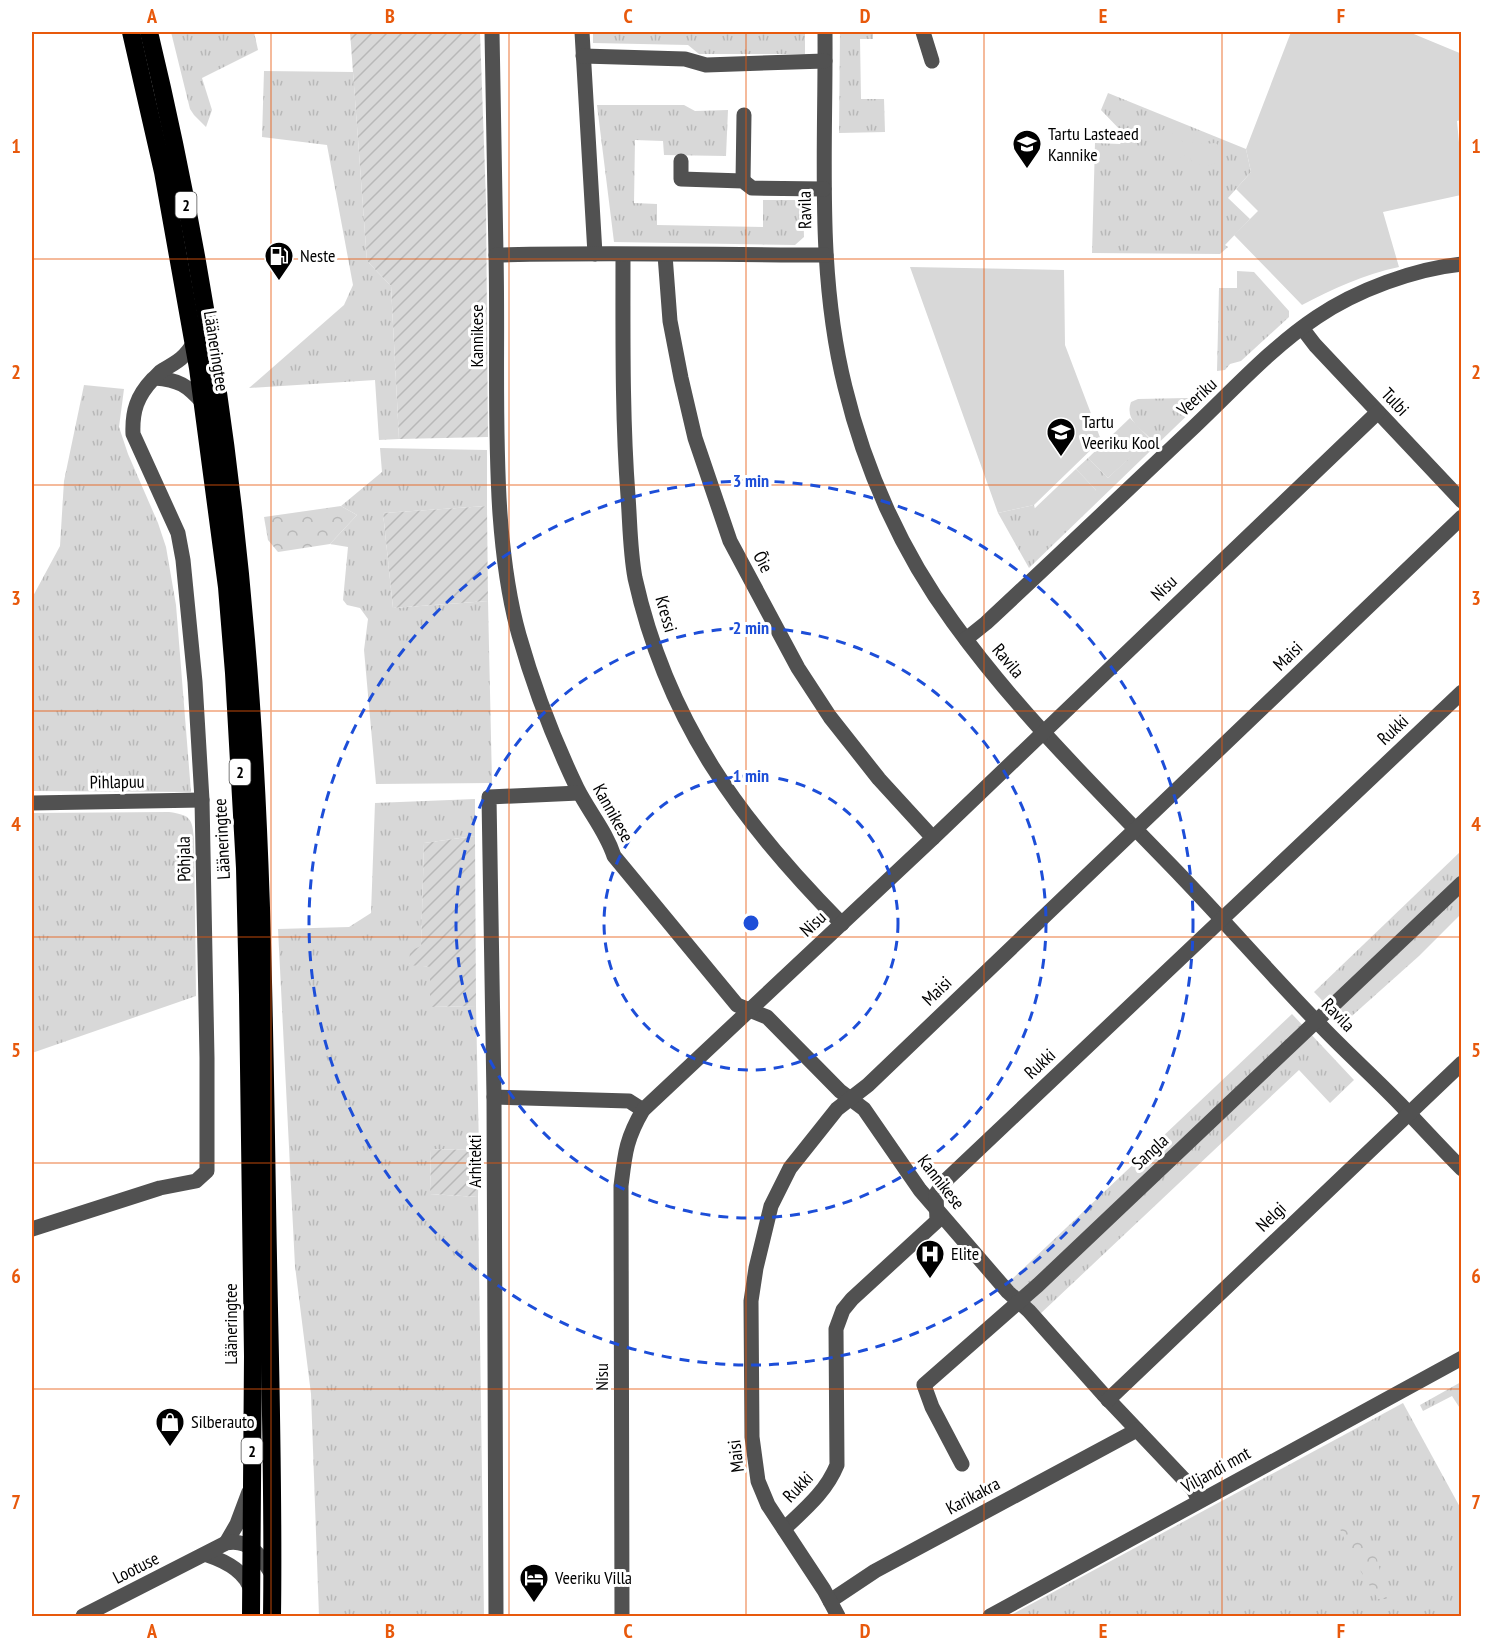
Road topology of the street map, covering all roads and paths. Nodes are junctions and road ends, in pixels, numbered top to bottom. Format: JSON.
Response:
{"nodes":[{"id":1,"x":131,"y":32,"type":"edge"},
{"id":2,"x":149,"y":32,"type":"edge"},
{"id":3,"x":492,"y":32,"type":"edge"},
{"id":4,"x":582,"y":32,"type":"edge"},
{"id":5,"x":825,"y":32,"type":"edge"},
{"id":6,"x":923,"y":32,"type":"edge"},
{"id":7,"x":584,"y":56,"type":"junction"},
{"id":8,"x":825,"y":61,"type":"junction"},
{"id":9,"x":932,"y":62,"type":"dead end"},
{"id":10,"x":744,"y":115,"type":"dead end"},
{"id":11,"x":681,"y":161,"type":"dead end"},
{"id":12,"x":743,"y":181,"type":"junction"},
{"id":13,"x":824,"y":189,"type":"junction"},
{"id":14,"x":595,"y":254,"type":"junction"},
{"id":15,"x":496,"y":255,"type":"junction"},
{"id":16,"x":623,"y":255,"type":"junction"},
{"id":17,"x":665,"y":255,"type":"junction"},
{"id":18,"x":826,"y":255,"type":"junction"},
{"id":19,"x":1461,"y":264,"type":"edge"},
{"id":20,"x":1302,"y":328,"type":"junction"},
{"id":21,"x":194,"y":342,"type":"junction"},
{"id":22,"x":155,"y":378,"type":"junction"},
{"id":23,"x":203,"y":403,"type":"junction"},
{"id":24,"x":1378,"y":412,"type":"junction"},
{"id":25,"x":1461,"y":501,"type":"edge"},
{"id":26,"x":1461,"y":517,"type":"edge"},
{"id":27,"x":966,"y":639,"type":"junction"},
{"id":28,"x":1461,"y":692,"type":"edge"},
{"id":29,"x":1043,"y":731,"type":"junction"},
{"id":30,"x":579,"y":793,"type":"junction"},
{"id":31,"x":202,"y":800,"type":"junction"},
{"id":32,"x":32,"y":803,"type":"edge"},
{"id":33,"x":1136,"y":829,"type":"junction"},
{"id":34,"x":933,"y":838,"type":"junction"},
{"id":35,"x":1461,"y":883,"type":"edge"},
{"id":36,"x":1222,"y":919,"type":"junction"},
{"id":37,"x":842,"y":924,"type":"junction"},
{"id":38,"x":750,"y":1010,"type":"junction"},
{"id":39,"x":1316,"y":1021,"type":"junction"},
{"id":40,"x":1461,"y":1063,"type":"edge"},
{"id":41,"x":494,"y":1097,"type":"junction"},
{"id":42,"x":850,"y":1098,"type":"junction"},
{"id":43,"x":643,"y":1110,"type":"junction"},
{"id":44,"x":1409,"y":1113,"type":"junction"},
{"id":45,"x":1461,"y":1169,"type":"edge"},
{"id":46,"x":936,"y":1209,"type":"junction"},
{"id":47,"x":32,"y":1229,"type":"edge"},
{"id":48,"x":1019,"y":1302,"type":"junction"},
{"id":49,"x":1461,"y":1358,"type":"edge"},
{"id":50,"x":1108,"y":1400,"type":"junction"},
{"id":51,"x":1137,"y":1430,"type":"junction"},
{"id":52,"x":962,"y":1464,"type":"dead end"},
{"id":53,"x":252,"y":1483,"type":"junction"},
{"id":54,"x":1199,"y":1501,"type":"junction"},
{"id":55,"x":784,"y":1528,"type":"junction"},
{"id":56,"x":226,"y":1543,"type":"junction"},
{"id":57,"x":252,"y":1547,"type":"junction"},
{"id":58,"x":207,"y":1555,"type":"junction"},
{"id":59,"x":273,"y":1576,"type":"junction"},
{"id":60,"x":251,"y":1593,"type":"junction"},
{"id":61,"x":830,"y":1601,"type":"junction"},
{"id":62,"x":83,"y":1617,"type":"edge"},
{"id":63,"x":251,"y":1617,"type":"edge"},
{"id":64,"x":272,"y":1617,"type":"edge"},
{"id":65,"x":496,"y":1617,"type":"edge"},
{"id":66,"x":622,"y":1617,"type":"edge"},
{"id":67,"x":838,"y":1617,"type":"edge"},
{"id":68,"x":990,"y":1617,"type":"edge"}],
"edges":[{"from":1,"to":21,"type":"highway","name":"Lääneringtee","number":"2"},
{"from":2,"to":59,"type":"highway","name":"Lääneringtee","number":"2"},
{"from":3,"to":15,"type":"street","name":"Kannikese"},
{"from":4,"to":7,"type":"street"},
{"from":5,"to":8,"type":"street","name":"Ravila"},
{"from":6,"to":9,"type":"street"},
{"from":7,"to":8,"type":"street"},
{"from":7,"to":14,"type":"street"},
{"from":8,"to":13,"type":"street","name":"Ravila"},
{"from":10,"to":12,"type":"street"},
{"from":11,"to":12,"type":"street"},
{"from":12,"to":13,"type":"street"},
{"from":13,"to":18,"type":"street","name":"Ravila"},
{"from":14,"to":15,"type":"street"},
{"from":14,"to":16,"type":"street"},
{"from":15,"to":30,"type":"street","name":"Kannikese"},
{"from":16,"to":17,"type":"street"},
{"from":16,"to":37,"type":"street","name":"Kressi"},
{"from":17,"to":18,"type":"street"},
{"from":17,"to":34,"type":"street","name":"Õie"},
{"from":18,"to":27,"type":"street","name":"Ravila"},
{"from":19,"to":20,"type":"street","name":"Veeriku"},
{"from":20,"to":24,"type":"street","name":"Tulbi"},
{"from":20,"to":27,"type":"street","name":"Veeriku"},
{"from":21,"to":22,"type":"street","name":"Põhjala"},
{"from":21,"to":23,"type":"highway","name":"Lääneringtee","number":"2"},
{"from":22,"to":23,"type":"street"},
{"from":22,"to":31,"type":"street","name":"Põhjala"},
{"from":23,"to":53,"type":"highway","name":"Lääneringtee","number":"2"},
{"from":24,"to":25,"type":"street","name":"Tulbi"},
{"from":24,"to":29,"type":"street","name":"Nisu"},
{"from":26,"to":33,"type":"street","name":"Maisi"},
{"from":27,"to":29,"type":"street","name":"Ravila"},
{"from":28,"to":36,"type":"street","name":"Rukki"},
{"from":29,"to":33,"type":"street","name":"Ravila"},
{"from":29,"to":34,"type":"street","name":"Nisu"},
{"from":30,"to":38,"type":"street","name":"Kannikese"},
{"from":30,"to":41,"type":"street","name":"Arhitekti"},
{"from":31,"to":32,"type":"street","name":"Pihlapuu"},
{"from":31,"to":47,"type":"street","name":"Põhjala"},
{"from":33,"to":36,"type":"street","name":"Ravila"},
{"from":33,"to":42,"type":"street","name":"Maisi"},
{"from":34,"to":37,"type":"street","name":"Nisu"},
{"from":35,"to":39,"type":"street","name":"Sangla"},
{"from":36,"to":39,"type":"street","name":"Ravila"},
{"from":36,"to":46,"type":"street","name":"Rukki"},
{"from":37,"to":38,"type":"street","name":"Nisu"},
{"from":38,"to":42,"type":"street","name":"Kannikese"},
{"from":38,"to":43,"type":"street","name":"Nisu"},
{"from":39,"to":44,"type":"street","name":"Ravila"},
{"from":39,"to":48,"type":"street","name":"Sangla"},
{"from":40,"to":44,"type":"street","name":"Nelgi"},
{"from":41,"to":43,"type":"street"},
{"from":41,"to":65,"type":"street","name":"Arhitekti"},
{"from":42,"to":46,"type":"street","name":"Kannikese"},
{"from":42,"to":55,"type":"street","name":"Maisi"},
{"from":43,"to":66,"type":"street","name":"Nisu"},
{"from":44,"to":45,"type":"street","name":"Ravila"},
{"from":44,"to":50,"type":"street","name":"Nelgi"},
{"from":46,"to":48,"type":"street","name":"Kannikese"},
{"from":46,"to":55,"type":"street","name":"Rukki"},
{"from":48,"to":50,"type":"street","name":"Kannikese"},
{"from":48,"to":52,"type":"street","name":"Sangla"},
{"from":49,"to":54,"type":"street","name":"Viljandi mnt"},
{"from":50,"to":51,"type":"street","name":"Kannikese"},
{"from":51,"to":54,"type":"street","name":"Kannikese"},
{"from":51,"to":61,"type":"street","name":"Karikakra"},
{"from":53,"to":56,"type":"street","name":"Lootuse"},
{"from":53,"to":57,"type":"highway","name":"Lääneringtee","number":"2"},
{"from":54,"to":68,"type":"street","name":"Viljandi mnt"},
{"from":55,"to":61,"type":"street","name":"Maisi"},
{"from":56,"to":57,"type":"street"},
{"from":56,"to":58,"type":"street","name":"Lootuse"},
{"from":57,"to":59,"type":"street"},
{"from":57,"to":60,"type":"highway","name":"Lääneringtee","number":"2"},
{"from":58,"to":60,"type":"street"},
{"from":58,"to":62,"type":"street","name":"Lootuse"},
{"from":59,"to":64,"type":"highway","name":"Lääneringtee","number":"2"},
{"from":60,"to":63,"type":"highway","name":"Lääneringtee","number":"2"},
{"from":61,"to":67,"type":"street","name":"Maisi"}]}
